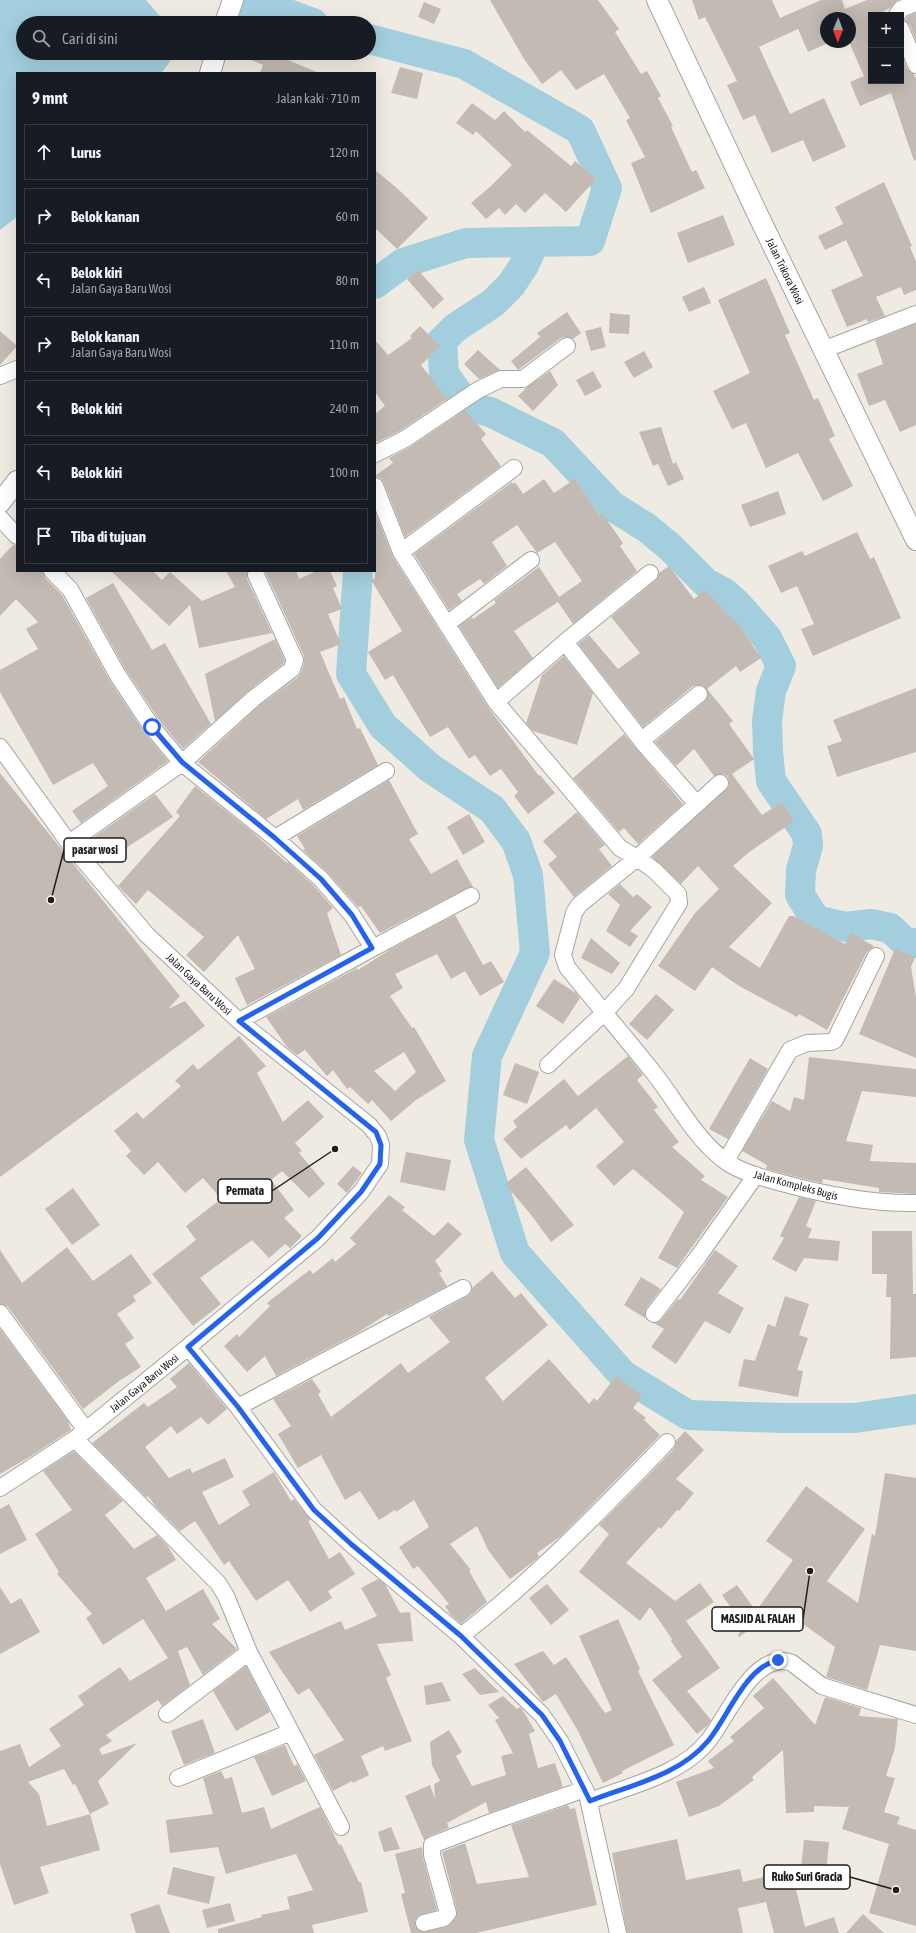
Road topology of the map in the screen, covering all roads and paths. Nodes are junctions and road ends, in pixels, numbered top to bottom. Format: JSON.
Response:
{"nodes":[{"id":1,"x":233,"y":0,"type":"edge"},
{"id":2,"x":657,"y":0,"type":"edge"},
{"id":3,"x":916,"y":3,"type":"edge"},
{"id":4,"x":899,"y":12,"type":"edge"},
{"id":5,"x":227,"y":16,"type":"edge"},
{"id":6,"x":904,"y":36,"type":"edge"},
{"id":7,"x":214,"y":60,"type":"edge"},
{"id":8,"x":916,"y":65,"type":"edge"},
{"id":9,"x":210,"y":72,"type":"edge"},
{"id":10,"x":916,"y":314,"type":"edge"},
{"id":11,"x":567,"y":346,"type":"dead end"},
{"id":12,"x":823,"y":350,"type":"junction"},
{"id":13,"x":16,"y":369,"type":"edge"},
{"id":14,"x":0,"y":376,"type":"edge"},
{"id":15,"x":376,"y":454,"type":"edge"},
{"id":16,"x":514,"y":468,"type":"dead end"},
{"id":17,"x":16,"y":482,"type":"edge"},
{"id":18,"x":376,"y":489,"type":"edge"},
{"id":19,"x":0,"y":503,"type":"edge"},
{"id":20,"x":0,"y":518,"type":"edge"},
{"id":21,"x":16,"y":535,"type":"edge"},
{"id":22,"x":916,"y":540,"type":"edge"},
{"id":23,"x":401,"y":552,"type":"junction"},
{"id":24,"x":531,"y":560,"type":"dead end"},
{"id":25,"x":53,"y":572,"type":"edge"},
{"id":26,"x":650,"y":573,"type":"dead end"},
{"id":27,"x":256,"y":575,"type":"dead end"},
{"id":28,"x":446,"y":624,"type":"junction"},
{"id":29,"x":564,"y":642,"type":"junction"},
{"id":30,"x":699,"y":694,"type":"dead end"},
{"id":31,"x":496,"y":702,"type":"junction"},
{"id":32,"x":642,"y":740,"type":"junction"},
{"id":33,"x":0,"y":747,"type":"edge"},
{"id":34,"x":182,"y":762,"type":"junction"},
{"id":35,"x":386,"y":771,"type":"dead end"},
{"id":36,"x":720,"y":783,"type":"dead end"},
{"id":37,"x":697,"y":804,"type":"junction"},
{"id":38,"x":275,"y":838,"type":"junction"},
{"id":39,"x":69,"y":843,"type":"junction"},
{"id":40,"x":637,"y":858,"type":"junction"},
{"id":41,"x":471,"y":896,"type":"dead end"},
{"id":42,"x":372,"y":948,"type":"junction"},
{"id":43,"x":876,"y":956,"type":"dead end"},
{"id":44,"x":604,"y":1013,"type":"junction"},
{"id":45,"x":239,"y":1021,"type":"junction"},
{"id":46,"x":548,"y":1065,"type":"dead end"},
{"id":47,"x":726,"y":1161,"type":"junction"},
{"id":48,"x":756,"y":1175,"type":"junction"},
{"id":49,"x":916,"y":1203,"type":"edge"},
{"id":50,"x":463,"y":1288,"type":"dead end"},
{"id":51,"x":0,"y":1313,"type":"edge"},
{"id":52,"x":654,"y":1314,"type":"dead end"},
{"id":53,"x":188,"y":1347,"type":"junction"},
{"id":54,"x":238,"y":1407,"type":"junction"},
{"id":55,"x":81,"y":1434,"type":"junction"},
{"id":56,"x":667,"y":1442,"type":"dead end"},
{"id":57,"x":0,"y":1488,"type":"edge"},
{"id":58,"x":461,"y":1636,"type":"junction"},
{"id":59,"x":250,"y":1652,"type":"junction"},
{"id":60,"x":167,"y":1714,"type":"dead end"},
{"id":61,"x":916,"y":1715,"type":"edge"},
{"id":62,"x":290,"y":1732,"type":"junction"},
{"id":63,"x":178,"y":1778,"type":"dead end"},
{"id":64,"x":587,"y":1795,"type":"junction"},
{"id":65,"x":341,"y":1827,"type":"dead end"},
{"id":66,"x":424,"y":1923,"type":"dead end"},
{"id":67,"x":618,"y":1933,"type":"edge"}],
"edges":[{"from":1,"to":5,"type":"street"},
{"from":2,"to":12,"type":"street","name":"Jalan Trikora Wosi"},
{"from":3,"to":4,"type":"street"},
{"from":6,"to":8,"type":"street"},
{"from":7,"to":9,"type":"street"},
{"from":10,"to":12,"type":"street"},
{"from":11,"to":15,"type":"street"},
{"from":12,"to":22,"type":"street","name":"Jalan Trikora Wosi"},
{"from":13,"to":14,"type":"street"},
{"from":16,"to":23,"type":"street"},
{"from":17,"to":19,"type":"street"},
{"from":18,"to":23,"type":"street"},
{"from":20,"to":21,"type":"street"},
{"from":23,"to":28,"type":"street"},
{"from":24,"to":28,"type":"street"},
{"from":25,"to":34,"type":"street"},
{"from":26,"to":29,"type":"street"},
{"from":27,"to":34,"type":"street"},
{"from":28,"to":31,"type":"street"},
{"from":29,"to":31,"type":"street"},
{"from":29,"to":32,"type":"street"},
{"from":30,"to":32,"type":"street"},
{"from":31,"to":40,"type":"street"},
{"from":32,"to":37,"type":"street"},
{"from":33,"to":39,"type":"street","name":"Jalan Gaya Baru Wosi"},
{"from":34,"to":38,"type":"street"},
{"from":34,"to":39,"type":"street"},
{"from":35,"to":38,"type":"street"},
{"from":36,"to":37,"type":"street","name":"Jalan Kompleks Bugis"},
{"from":37,"to":40,"type":"street","name":"Jalan Kompleks Bugis"},
{"from":38,"to":42,"type":"street"},
{"from":39,"to":45,"type":"street","name":"Jalan Gaya Baru Wosi"},
{"from":40,"to":44,"type":"street"},
{"from":40,"to":44,"type":"street","name":"Jalan Kompleks Bugis"},
{"from":41,"to":42,"type":"street"},
{"from":42,"to":45,"type":"street"},
{"from":43,"to":47,"type":"street"},
{"from":44,"to":46,"type":"street"},
{"from":44,"to":47,"type":"street","name":"Jalan Kompleks Bugis"},
{"from":45,"to":53,"type":"street","name":"Jalan Gaya Baru Wosi"},
{"from":47,"to":48,"type":"street","name":"Jalan Kompleks Bugis"},
{"from":48,"to":49,"type":"street","name":"Jalan Kompleks Bugis"},
{"from":48,"to":52,"type":"street"},
{"from":50,"to":54,"type":"street"},
{"from":51,"to":55,"type":"street"},
{"from":53,"to":54,"type":"street"},
{"from":53,"to":55,"type":"street","name":"Jalan Gaya Baru Wosi"},
{"from":54,"to":58,"type":"street"},
{"from":55,"to":57,"type":"street","name":"Jalan Gaya Baru Wosi"},
{"from":55,"to":59,"type":"street"},
{"from":56,"to":58,"type":"street"},
{"from":58,"to":64,"type":"street"},
{"from":59,"to":60,"type":"street"},
{"from":59,"to":62,"type":"street"},
{"from":61,"to":64,"type":"street"},
{"from":62,"to":63,"type":"street"},
{"from":62,"to":65,"type":"street"},
{"from":64,"to":66,"type":"street"},
{"from":64,"to":67,"type":"street"}]}
